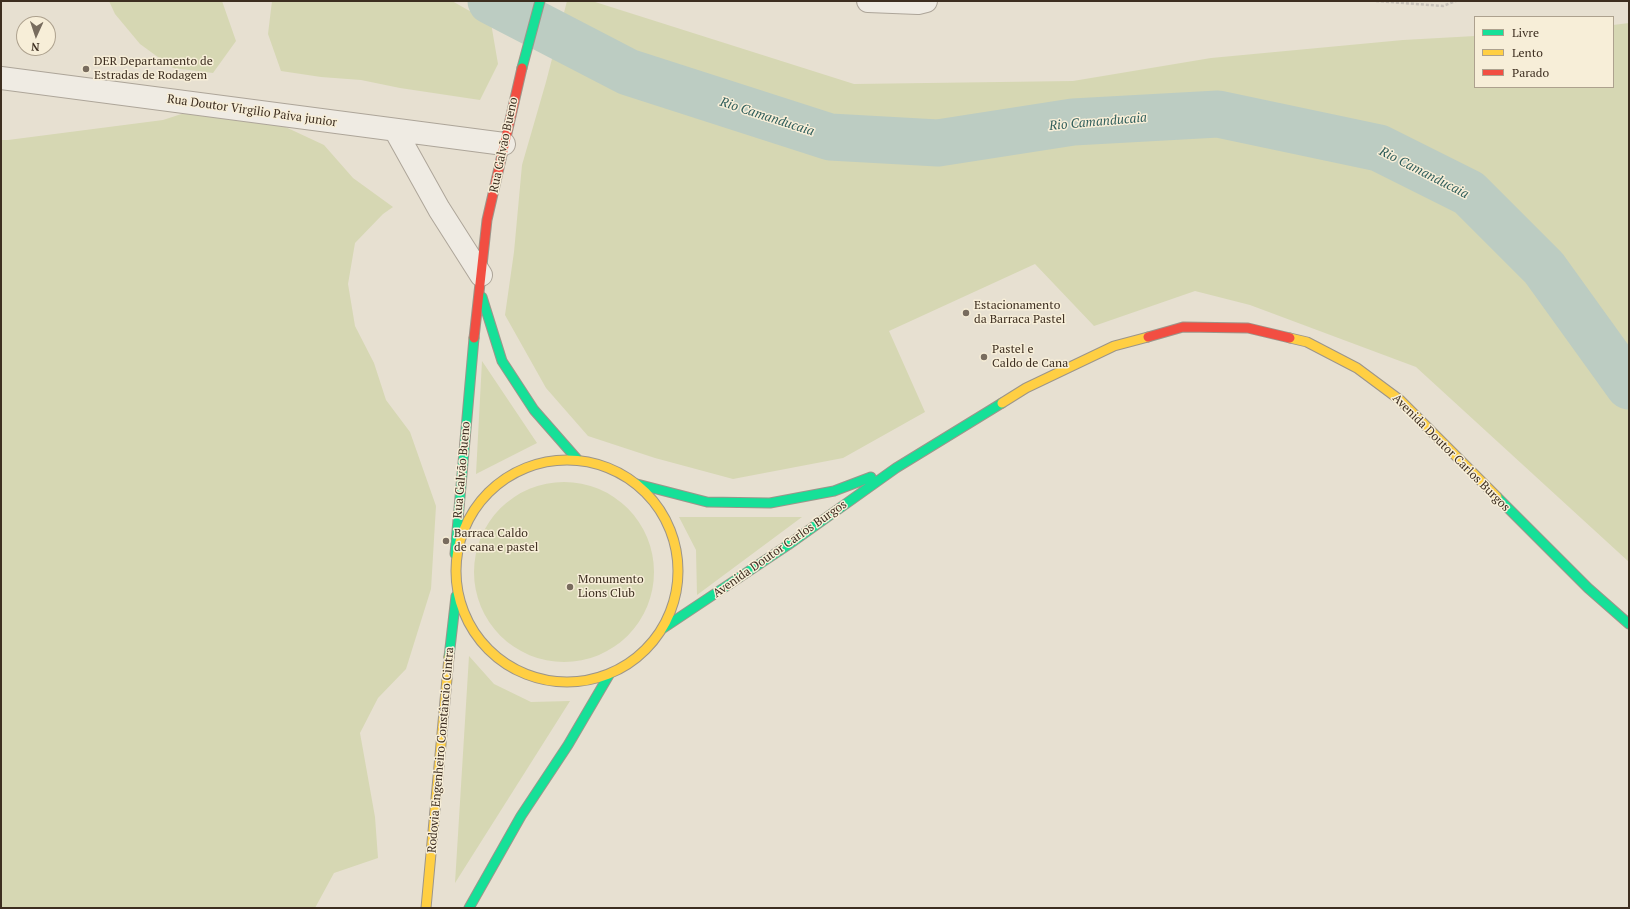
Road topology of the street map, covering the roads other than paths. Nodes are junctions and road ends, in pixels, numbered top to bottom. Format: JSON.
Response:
{"nodes":[{"id":1,"x":540,"y":1,"type":"edge"},
{"id":2,"x":868,"y":1,"type":"edge"},
{"id":3,"x":926,"y":1,"type":"edge"},
{"id":4,"x":1,"y":78,"type":"edge"},
{"id":5,"x":395,"y":130,"type":"junction"},
{"id":6,"x":504,"y":144,"type":"junction"},
{"id":7,"x":480,"y":283,"type":"junction"},
{"id":8,"x":576,"y":460,"type":"junction"},
{"id":9,"x":896,"y":468,"type":"junction"},
{"id":10,"x":637,"y":484,"type":"junction"},
{"id":11,"x":455,"y":554,"type":"junction"},
{"id":12,"x":456,"y":592,"type":"junction"},
{"id":13,"x":1629,"y":624,"type":"edge"},
{"id":14,"x":662,"y":629,"type":"junction"},
{"id":15,"x":609,"y":675,"type":"junction"},
{"id":16,"x":426,"y":908,"type":"edge"},
{"id":17,"x":469,"y":908,"type":"edge"}],
"edges":[{"from":1,"to":6,"type":"main road","name":"Rua Galvão Bueno"},
{"from":2,"to":3,"type":"street"},
{"from":4,"to":5,"type":"street","name":"Rua Doutor Virgilio Paiva junior"},
{"from":5,"to":6,"type":"street","name":"Rua Doutor Virgilio Paiva junior"},
{"from":5,"to":7,"type":"street"},
{"from":6,"to":7,"type":"main road","name":"Rua Galvão Bueno"},
{"from":7,"to":8,"type":"main road","name":"Rua Galvão Bueno"},
{"from":7,"to":11,"type":"main road","name":"Rua Galvão Bueno"},
{"from":8,"to":10,"type":"main road"},
{"from":8,"to":11,"type":"main road"},
{"from":9,"to":10,"type":"main road","name":"Avenida Doutor Carlos Burgos"},
{"from":9,"to":13,"type":"main road","name":"Avenida Doutor Carlos Burgos"},
{"from":9,"to":14,"type":"main road","name":"Avenida Doutor Carlos Burgos"},
{"from":10,"to":14,"type":"main road"},
{"from":11,"to":12,"type":"main road"},
{"from":12,"to":15,"type":"main road"},
{"from":12,"to":16,"type":"main road","name":"Rodovia Engenheiro Constâncio Cintra"},
{"from":14,"to":15,"type":"main road"},
{"from":15,"to":17,"type":"main road"}]}
